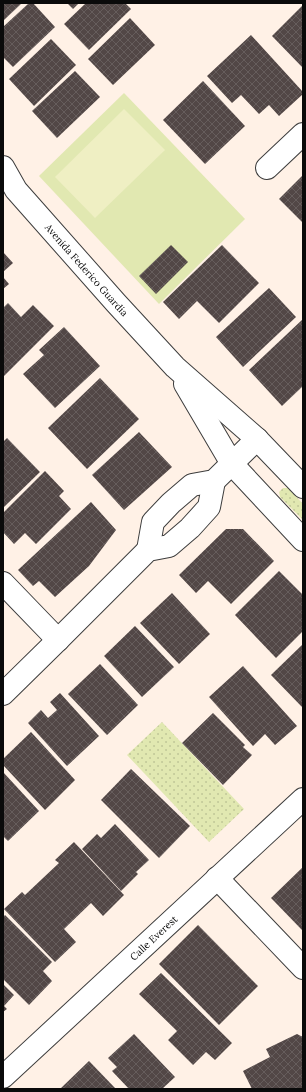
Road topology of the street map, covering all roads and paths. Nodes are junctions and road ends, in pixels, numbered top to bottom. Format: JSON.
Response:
{"nodes":[{"id":1,"x":303,"y":134,"type":"edge"},
{"id":2,"x":3,"y":167,"type":"edge"},
{"id":3,"x":267,"y":168,"type":"dead end"},
{"id":4,"x":175,"y":367,"type":"junction"},
{"id":5,"x":257,"y":439,"type":"junction"},
{"id":6,"x":232,"y":464,"type":"junction"},
{"id":7,"x":214,"y":482,"type":"junction"},
{"id":8,"x":303,"y":486,"type":"edge"},
{"id":9,"x":303,"y":540,"type":"edge"},
{"id":10,"x":148,"y":550,"type":"junction"},
{"id":11,"x":3,"y":583,"type":"edge"},
{"id":12,"x":58,"y":640,"type":"junction"},
{"id":13,"x":3,"y":694,"type":"edge"},
{"id":14,"x":303,"y":799,"type":"edge"},
{"id":15,"x":217,"y":878,"type":"junction"},
{"id":16,"x":303,"y":968,"type":"edge"},
{"id":17,"x":3,"y":1077,"type":"edge"}],
"edges":[{"from":1,"to":3,"type":"street"},
{"from":2,"to":4,"type":"street","name":"Avenida Federico Guardia"},
{"from":4,"to":5,"type":"street","name":"Avenida Federico Guardia"},
{"from":4,"to":6,"type":"street","name":"Avenida Federico Guardia"},
{"from":5,"to":6,"type":"street"},
{"from":5,"to":8,"type":"street","name":"Avenida Federico Guardia"},
{"from":6,"to":7,"type":"street"},
{"from":6,"to":9,"type":"street","name":"Avenida Federico Guardia"},
{"from":7,"to":10,"type":"street"},
{"from":7,"to":10,"type":"street"},
{"from":10,"to":12,"type":"street"},
{"from":11,"to":12,"type":"street"},
{"from":12,"to":13,"type":"street"},
{"from":14,"to":15,"type":"street","name":"Calle Everest"},
{"from":15,"to":16,"type":"street"},
{"from":15,"to":17,"type":"street","name":"Calle Everest"}]}
